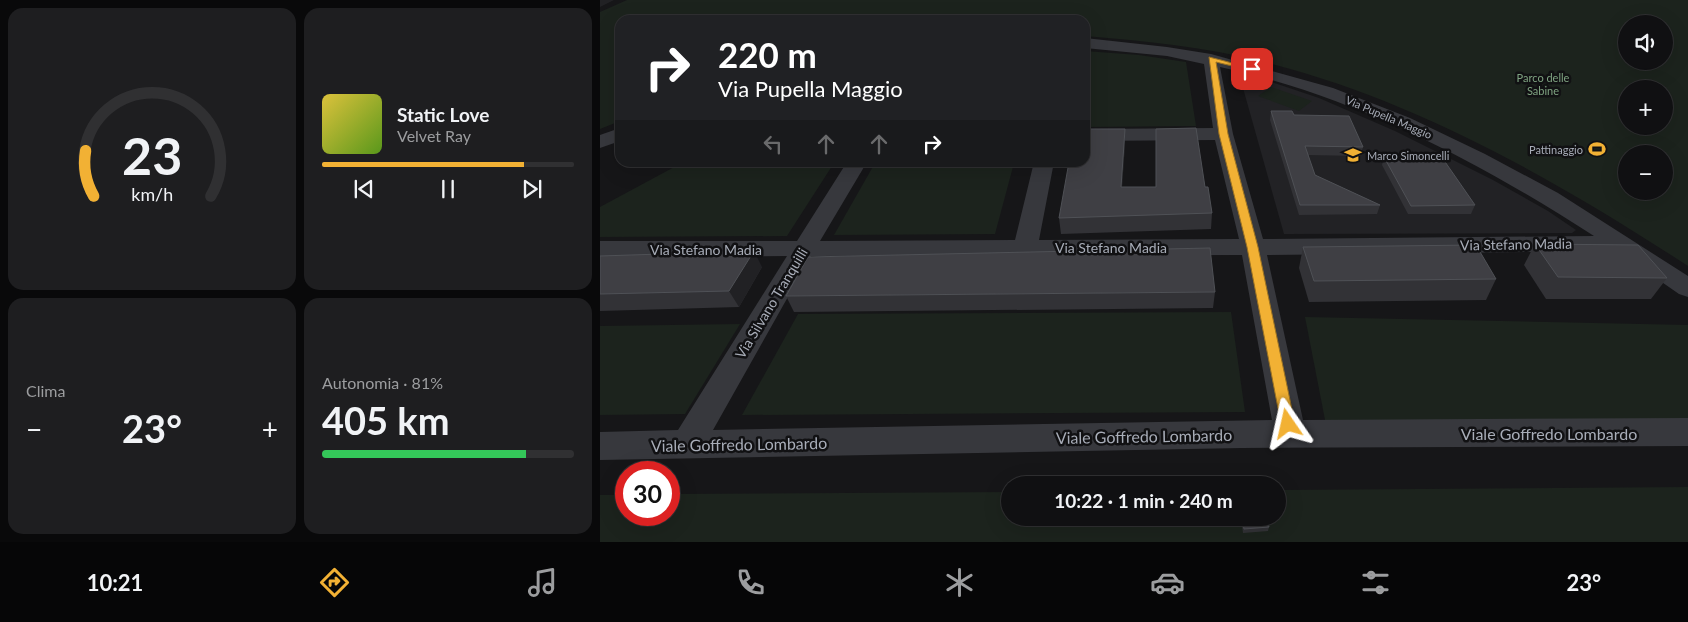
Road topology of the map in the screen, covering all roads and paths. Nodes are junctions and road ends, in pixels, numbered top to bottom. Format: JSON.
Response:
{"nodes":[{"id":1,"x":1090,"y":43,"type":"edge"},
{"id":2,"x":1212,"y":59,"type":"junction"},
{"id":3,"x":1223,"y":134,"type":"junction"},
{"id":4,"x":1090,"y":135,"type":"edge"},
{"id":5,"x":615,"y":136,"type":"edge"},
{"id":6,"x":600,"y":142,"type":"edge"},
{"id":7,"x":854,"y":167,"type":"edge"},
{"id":8,"x":1043,"y":167,"type":"edge"},
{"id":9,"x":1622,"y":242,"type":"junction"},
{"id":10,"x":1026,"y":246,"type":"junction"},
{"id":11,"x":1252,"y":247,"type":"junction"},
{"id":12,"x":804,"y":248,"type":"junction"},
{"id":13,"x":600,"y":249,"type":"edge"},
{"id":14,"x":1688,"y":288,"type":"edge"},
{"id":15,"x":1688,"y":432,"type":"edge"},
{"id":16,"x":1290,"y":434,"type":"junction"},
{"id":17,"x":688,"y":445,"type":"junction"},
{"id":18,"x":600,"y":446,"type":"edge"}],
"edges":[{"from":1,"to":2,"type":"street","name":"Via Pupella Maggio"},
{"from":2,"to":3,"type":"street"},
{"from":2,"to":9,"type":"street","name":"Via Pupella Maggio"},
{"from":3,"to":4,"type":"street"},
{"from":3,"to":11,"type":"street"},
{"from":5,"to":6,"type":"street"},
{"from":7,"to":12,"type":"street","name":"Via Silvano Tranquilli"},
{"from":8,"to":10,"type":"street"},
{"from":9,"to":11,"type":"street","name":"Via Stefano Madia"},
{"from":9,"to":14,"type":"street","name":"Via Pupella Maggio"},
{"from":10,"to":11,"type":"street","name":"Via Stefano Madia"},
{"from":10,"to":12,"type":"street","name":"Via Stefano Madia"},
{"from":11,"to":16,"type":"street"},
{"from":12,"to":13,"type":"street","name":"Via Stefano Madia"},
{"from":12,"to":17,"type":"street","name":"Via Silvano Tranquilli"},
{"from":15,"to":16,"type":"street","name":"Viale Goffredo Lombardo"},
{"from":16,"to":17,"type":"street","name":"Viale Goffredo Lombardo"},
{"from":17,"to":18,"type":"street","name":"Viale Goffredo Lombardo"}]}
